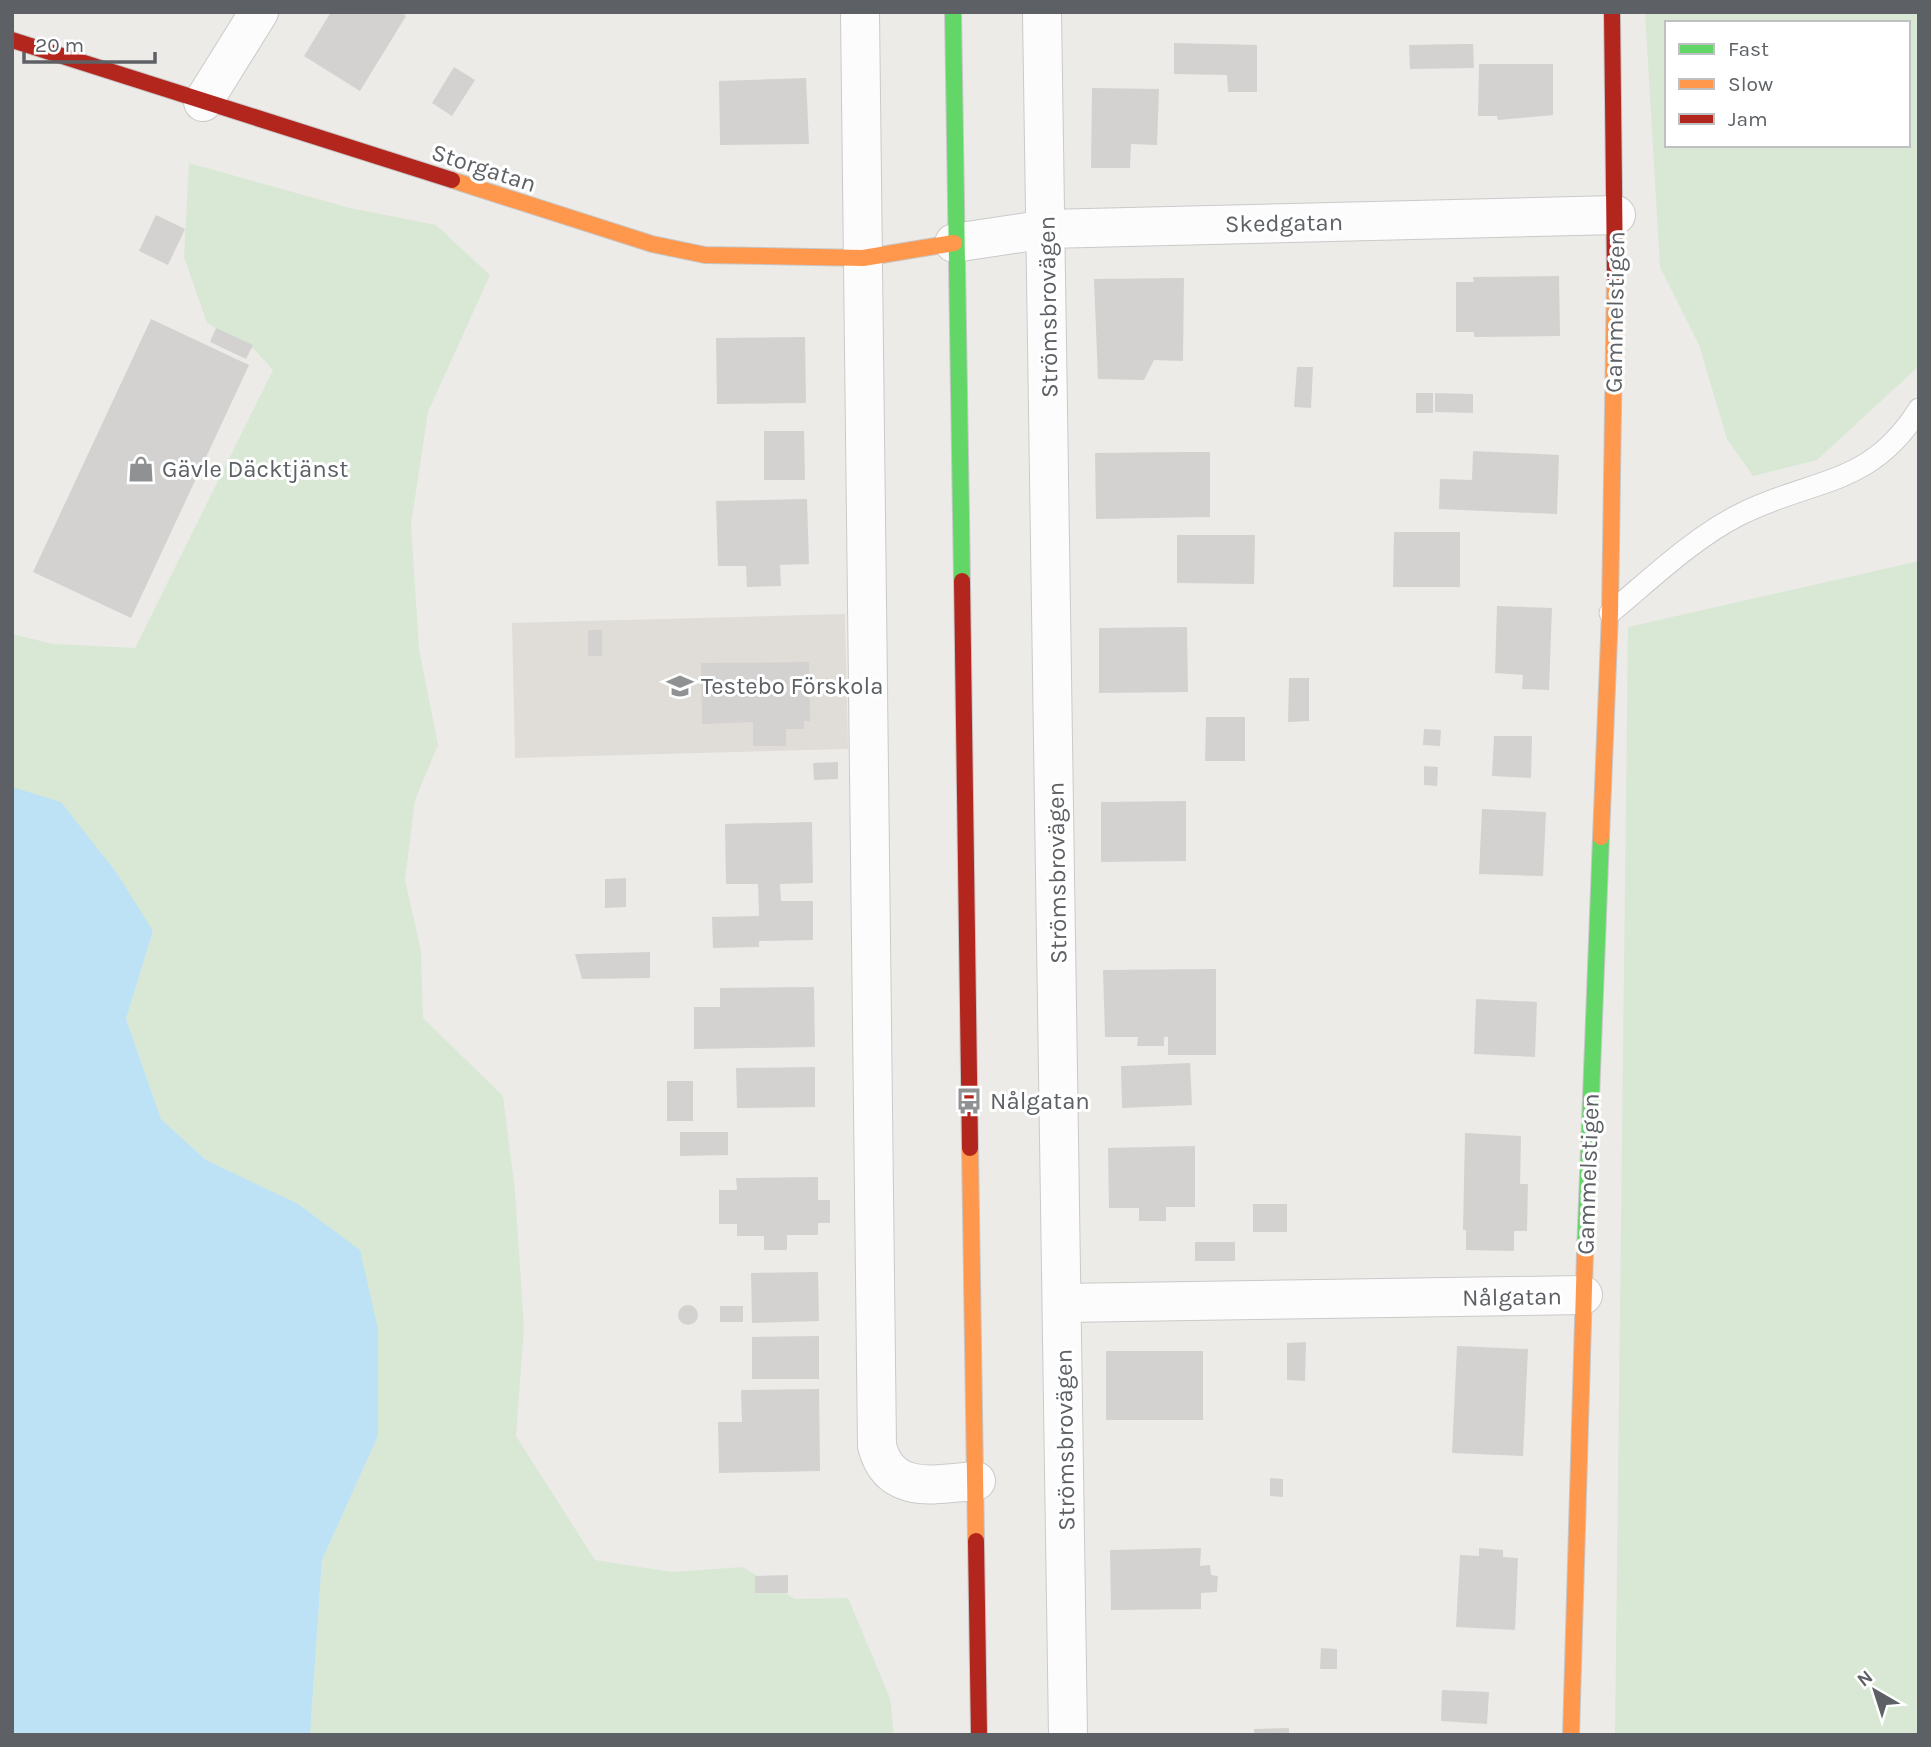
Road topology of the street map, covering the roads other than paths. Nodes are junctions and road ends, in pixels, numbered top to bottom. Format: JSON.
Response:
{"nodes":[{"id":1,"x":259,"y":12,"type":"edge"},
{"id":2,"x":860,"y":12,"type":"edge"},
{"id":3,"x":953,"y":12,"type":"edge"},
{"id":4,"x":1042,"y":12,"type":"edge"},
{"id":5,"x":1612,"y":12,"type":"edge"},
{"id":6,"x":12,"y":40,"type":"edge"},
{"id":7,"x":204,"y":102,"type":"junction"},
{"id":8,"x":1616,"y":215,"type":"junction"},
{"id":9,"x":1047,"y":229,"type":"junction"},
{"id":10,"x":954,"y":243,"type":"junction"},
{"id":11,"x":863,"y":258,"type":"junction"},
{"id":12,"x":1919,"y":409,"type":"edge"},
{"id":13,"x":1611,"y":612,"type":"junction"},
{"id":14,"x":1583,"y":1296,"type":"junction"},
{"id":15,"x":1063,"y":1303,"type":"junction"},
{"id":16,"x":976,"y":1481,"type":"junction"},
{"id":17,"x":979,"y":1735,"type":"edge"},
{"id":18,"x":1068,"y":1735,"type":"edge"},
{"id":19,"x":1571,"y":1735,"type":"edge"}],
"edges":[{"from":1,"to":7,"type":"street"},
{"from":2,"to":11,"type":"street"},
{"from":3,"to":10,"type":"street"},
{"from":4,"to":9,"type":"street","name":"Strömsbrovägen"},
{"from":5,"to":8,"type":"street","name":"Gammelstigen"},
{"from":6,"to":7,"type":"street","name":"Storgatan"},
{"from":7,"to":11,"type":"street","name":"Storgatan"},
{"from":8,"to":9,"type":"street","name":"Skedgatan"},
{"from":8,"to":13,"type":"street","name":"Gammelstigen"},
{"from":9,"to":10,"type":"street","name":"Skedgatan"},
{"from":9,"to":15,"type":"street","name":"Strömsbrovägen"},
{"from":10,"to":11,"type":"street","name":"Storgatan"},
{"from":10,"to":16,"type":"street"},
{"from":11,"to":16,"type":"street"},
{"from":12,"to":13,"type":"lane"},
{"from":13,"to":14,"type":"street","name":"Gammelstigen"},
{"from":14,"to":15,"type":"street","name":"Nålgatan"},
{"from":14,"to":19,"type":"street","name":"Gammelstigen"},
{"from":15,"to":18,"type":"street","name":"Strömsbrovägen"},
{"from":16,"to":17,"type":"street"}]}
